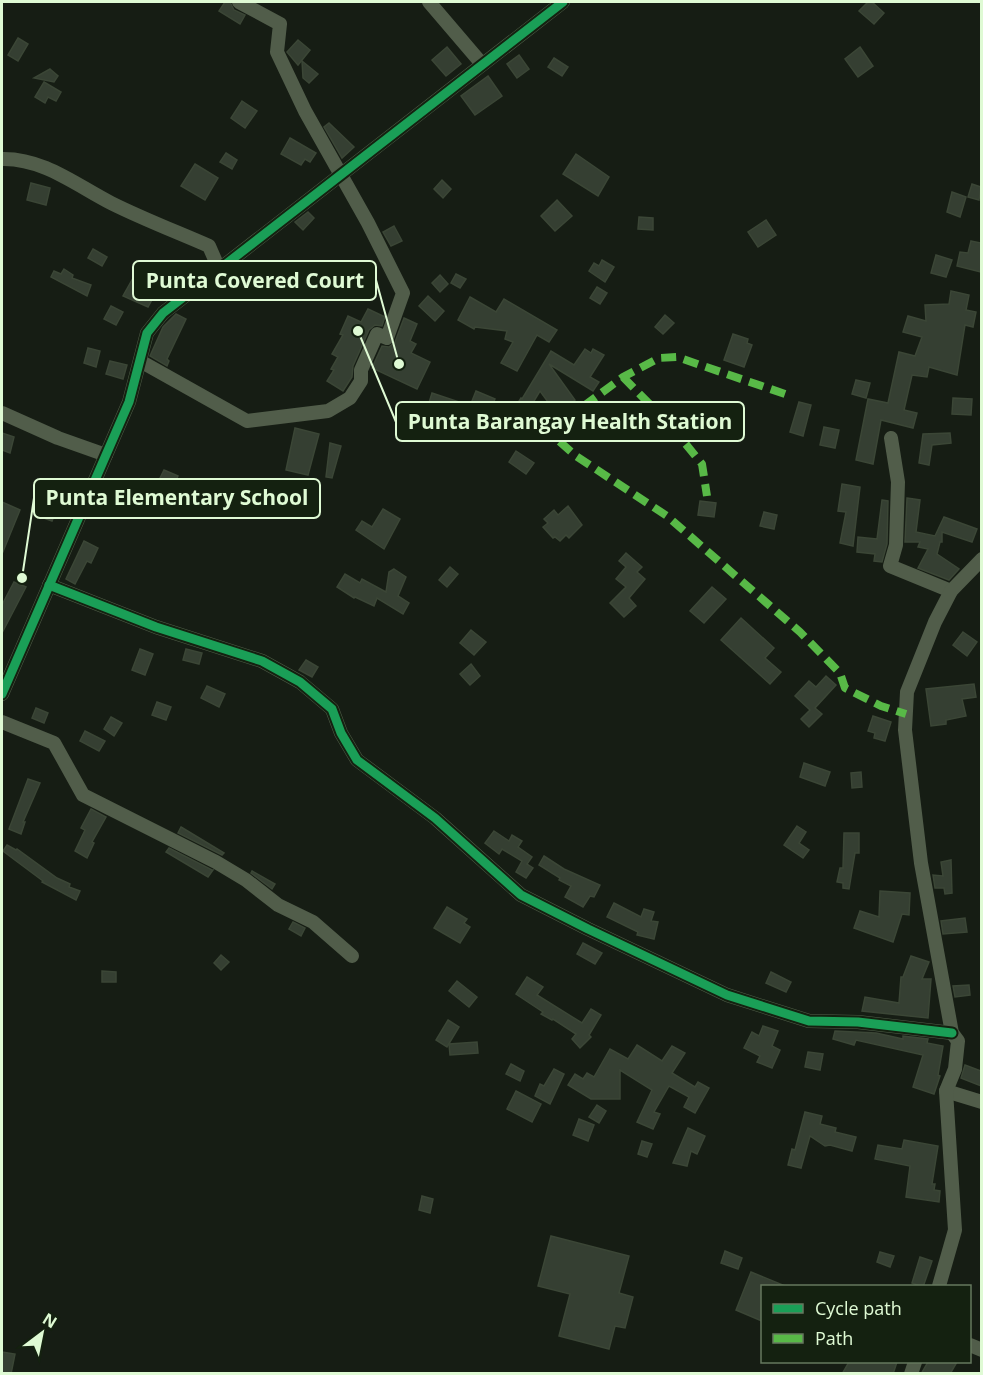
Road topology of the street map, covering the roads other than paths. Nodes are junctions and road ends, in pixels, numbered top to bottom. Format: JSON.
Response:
{"nodes":[{"id":1,"x":239,"y":2,"type":"edge"},
{"id":2,"x":429,"y":2,"type":"edge"},
{"id":3,"x":563,"y":2,"type":"edge"},
{"id":4,"x":482,"y":64,"type":"junction"},
{"id":5,"x":2,"y":159,"type":"edge"},
{"id":6,"x":340,"y":175,"type":"junction"},
{"id":7,"x":219,"y":269,"type":"junction"},
{"id":8,"x":140,"y":361,"type":"junction"},
{"id":9,"x":2,"y":413,"type":"edge"},
{"id":10,"x":891,"y":438,"type":"dead end"},
{"id":11,"x":106,"y":455,"type":"junction"},
{"id":12,"x":981,"y":559,"type":"edge"},
{"id":13,"x":49,"y":585,"type":"junction"},
{"id":14,"x":951,"y":591,"type":"junction"},
{"id":15,"x":2,"y":692,"type":"edge"},
{"id":16,"x":2,"y":723,"type":"edge"},
{"id":17,"x":352,"y":956,"type":"dead end"},
{"id":18,"x":952,"y":1033,"type":"junction"},
{"id":19,"x":946,"y":1091,"type":"junction"},
{"id":20,"x":981,"y":1102,"type":"edge"},
{"id":21,"x":940,"y":1285,"type":"edge"}],
"edges":[{"from":1,"to":6,"type":"street"},
{"from":2,"to":4,"type":"street"},
{"from":3,"to":4,"type":"street"},
{"from":4,"to":6,"type":"street"},
{"from":5,"to":7,"type":"street"},
{"from":6,"to":7,"type":"street"},
{"from":6,"to":8,"type":"street"},
{"from":7,"to":8,"type":"street"},
{"from":8,"to":11,"type":"street"},
{"from":9,"to":11,"type":"street"},
{"from":10,"to":14,"type":"street"},
{"from":11,"to":13,"type":"street"},
{"from":12,"to":14,"type":"street"},
{"from":13,"to":15,"type":"street"},
{"from":13,"to":18,"type":"street"},
{"from":14,"to":18,"type":"street"},
{"from":16,"to":17,"type":"street"},
{"from":18,"to":19,"type":"street"},
{"from":19,"to":20,"type":"street"},
{"from":19,"to":21,"type":"street"}]}
